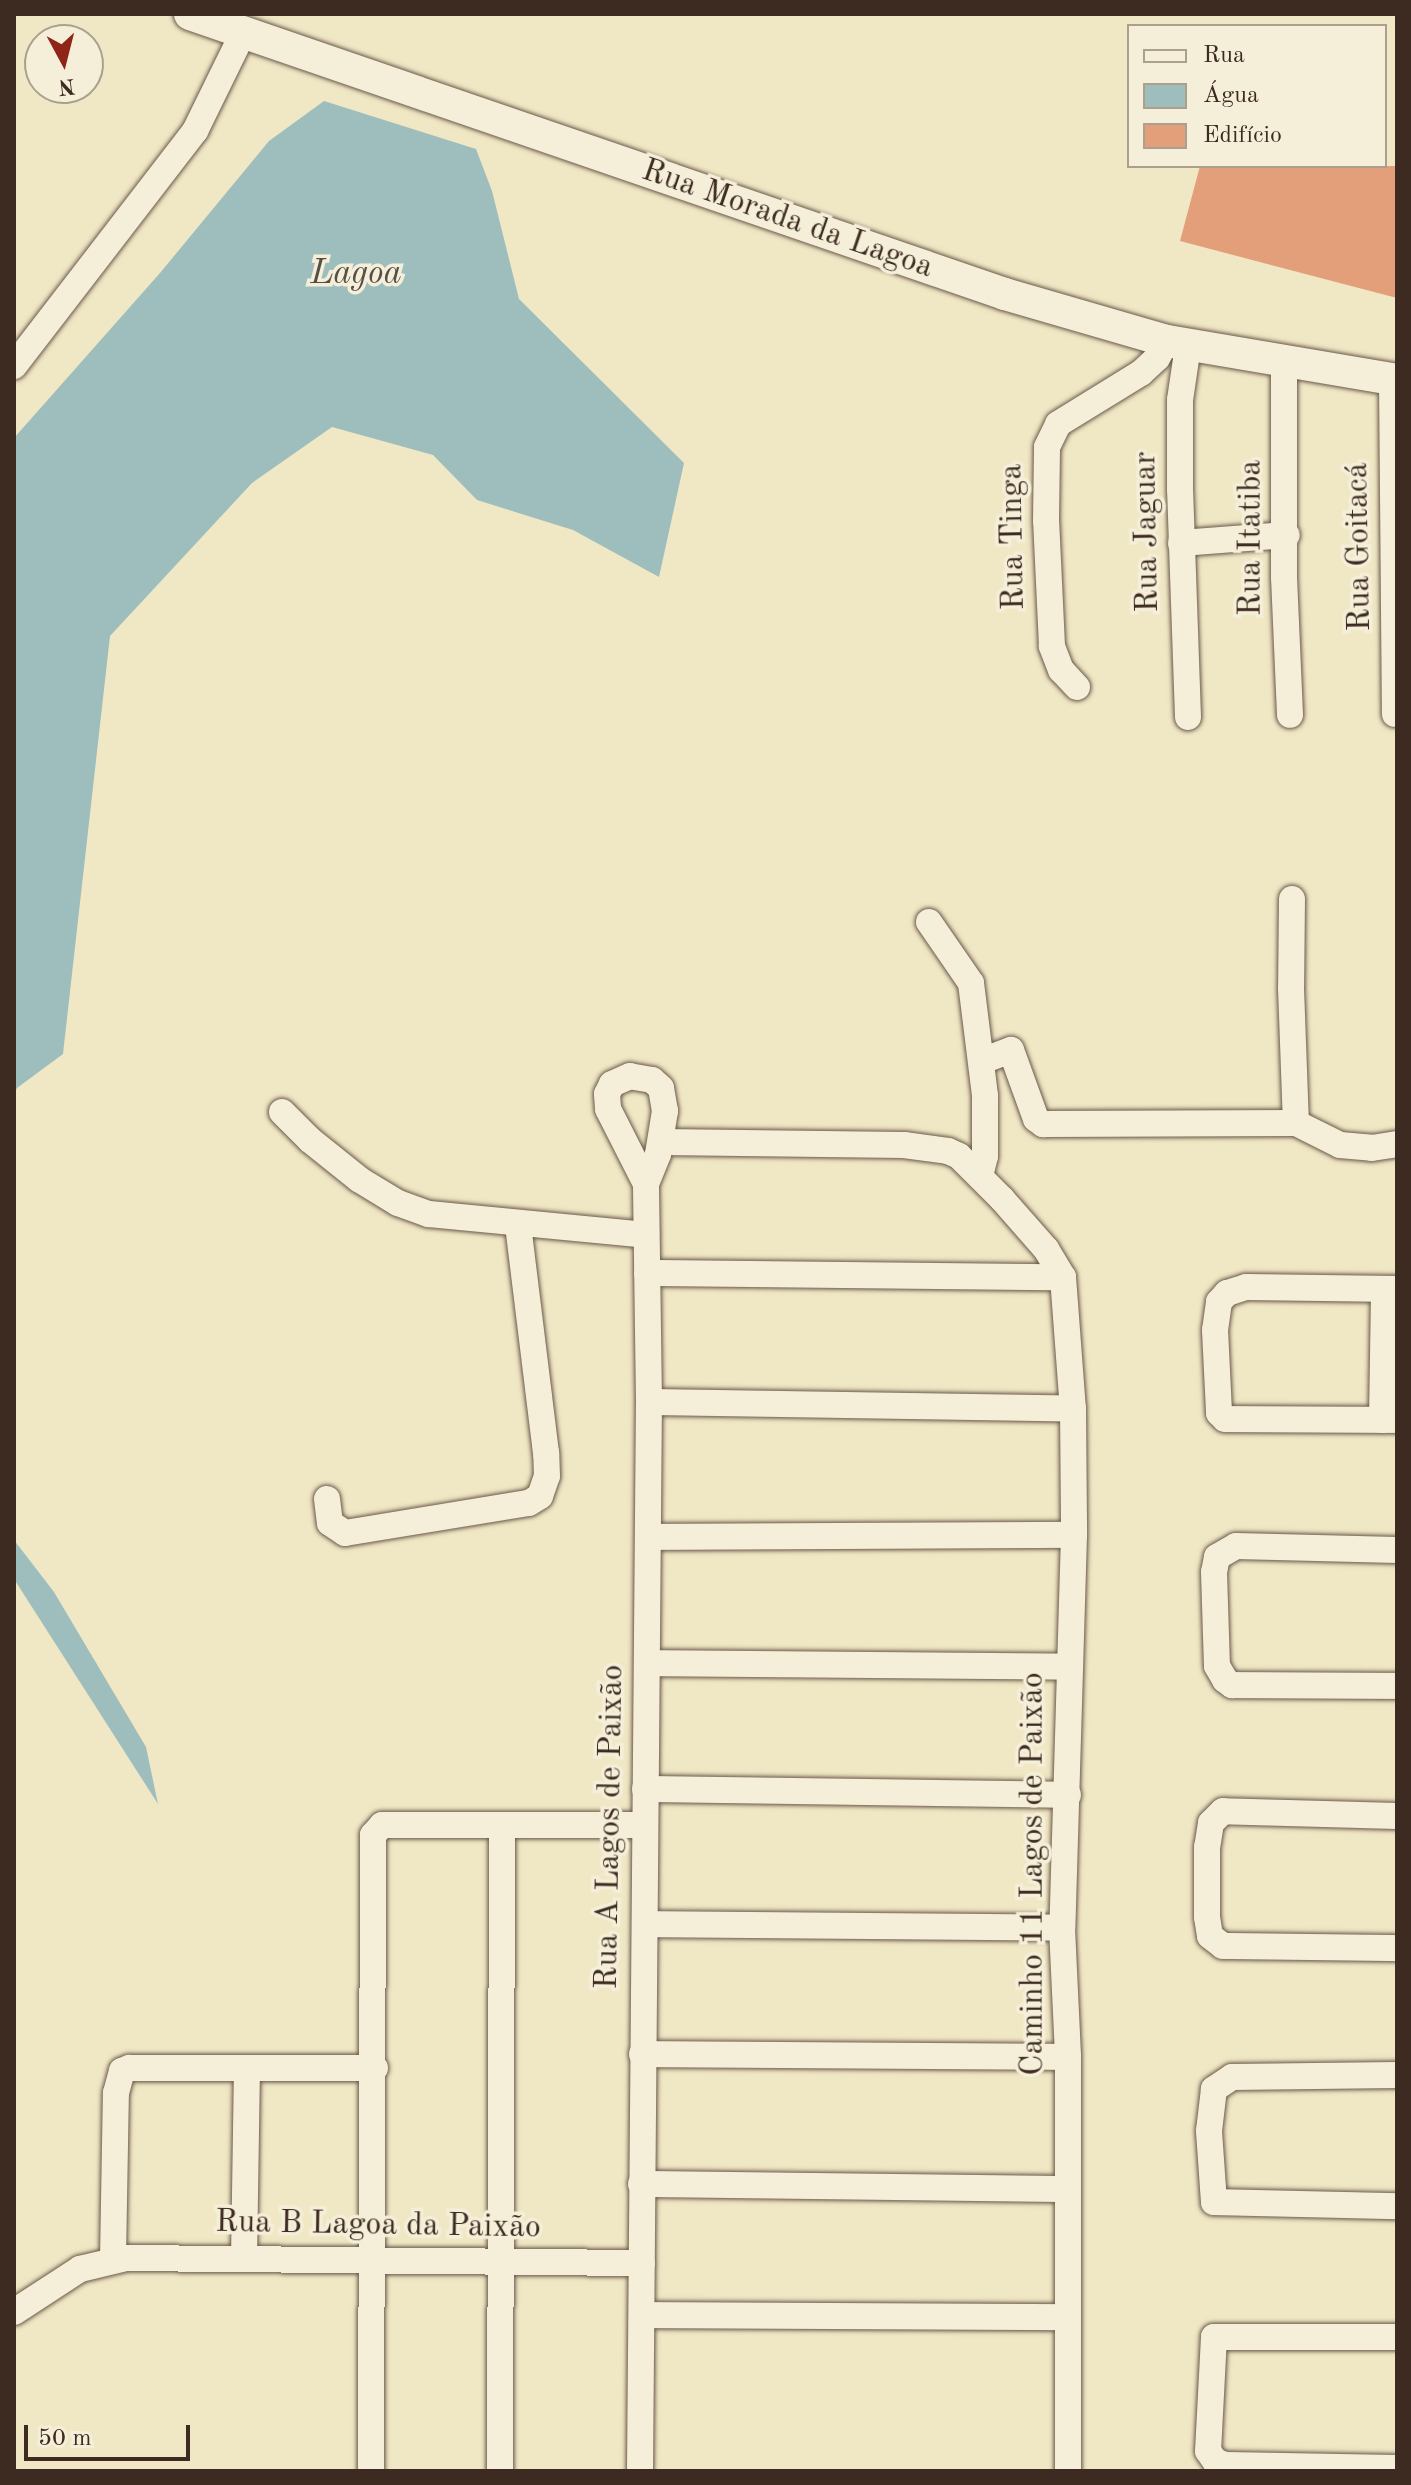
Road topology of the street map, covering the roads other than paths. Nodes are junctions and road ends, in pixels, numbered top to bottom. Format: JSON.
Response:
{"nodes":[{"id":1,"x":190,"y":14,"type":"edge"},
{"id":2,"x":243,"y":33,"type":"junction"},
{"id":3,"x":1178,"y":344,"type":"junction"},
{"id":4,"x":1284,"y":361,"type":"junction"},
{"id":5,"x":14,"y":366,"type":"edge"},
{"id":6,"x":1394,"y":380,"type":"edge"},
{"id":7,"x":1287,"y":535,"type":"junction"},
{"id":8,"x":1181,"y":543,"type":"junction"},
{"id":9,"x":1077,"y":687,"type":"dead end"},
{"id":10,"x":1395,"y":714,"type":"edge"},
{"id":11,"x":1290,"y":715,"type":"dead end"},
{"id":12,"x":1188,"y":717,"type":"dead end"},
{"id":13,"x":1292,"y":899,"type":"dead end"},
{"id":14,"x":929,"y":922,"type":"dead end"},
{"id":15,"x":982,"y":1061,"type":"junction"},
{"id":16,"x":282,"y":1112,"type":"dead end"},
{"id":17,"x":1296,"y":1123,"type":"junction"},
{"id":18,"x":661,"y":1142,"type":"junction"},
{"id":19,"x":1397,"y":1144,"type":"edge"},
{"id":20,"x":980,"y":1176,"type":"junction"},
{"id":21,"x":646,"y":1184,"type":"junction"},
{"id":22,"x":518,"y":1224,"type":"junction"},
{"id":23,"x":646,"y":1235,"type":"junction"},
{"id":24,"x":647,"y":1273,"type":"junction"},
{"id":25,"x":1063,"y":1277,"type":"junction"},
{"id":26,"x":1390,"y":1289,"type":"edge"},
{"id":27,"x":649,"y":1402,"type":"junction"},
{"id":28,"x":1073,"y":1409,"type":"junction"},
{"id":29,"x":1390,"y":1420,"type":"edge"},
{"id":30,"x":327,"y":1499,"type":"dead end"},
{"id":31,"x":1074,"y":1535,"type":"junction"},
{"id":32,"x":648,"y":1537,"type":"junction"},
{"id":33,"x":1397,"y":1550,"type":"edge"},
{"id":34,"x":647,"y":1663,"type":"junction"},
{"id":35,"x":1068,"y":1667,"type":"junction"},
{"id":36,"x":1397,"y":1686,"type":"edge"},
{"id":37,"x":645,"y":1789,"type":"junction"},
{"id":38,"x":1068,"y":1795,"type":"junction"},
{"id":39,"x":1397,"y":1816,"type":"edge"},
{"id":40,"x":645,"y":1825,"type":"junction"},
{"id":41,"x":502,"y":1826,"type":"junction"},
{"id":42,"x":645,"y":1924,"type":"junction"},
{"id":43,"x":1062,"y":1928,"type":"junction"},
{"id":44,"x":1397,"y":1948,"type":"edge"},
{"id":45,"x":642,"y":2054,"type":"junction"},
{"id":46,"x":1068,"y":2057,"type":"junction"},
{"id":47,"x":375,"y":2068,"type":"junction"},
{"id":48,"x":247,"y":2070,"type":"junction"},
{"id":49,"x":1397,"y":2075,"type":"edge"},
{"id":50,"x":641,"y":2184,"type":"junction"},
{"id":51,"x":1067,"y":2189,"type":"junction"},
{"id":52,"x":1397,"y":2206,"type":"edge"},
{"id":53,"x":244,"y":2258,"type":"junction"},
{"id":54,"x":113,"y":2259,"type":"junction"},
{"id":55,"x":373,"y":2260,"type":"junction"},
{"id":56,"x":501,"y":2262,"type":"junction"},
{"id":57,"x":642,"y":2263,"type":"junction"},
{"id":58,"x":14,"y":2312,"type":"edge"},
{"id":59,"x":642,"y":2315,"type":"junction"},
{"id":60,"x":1068,"y":2317,"type":"junction"},
{"id":61,"x":1397,"y":2337,"type":"edge"},
{"id":62,"x":1397,"y":2468,"type":"edge"},
{"id":63,"x":371,"y":2471,"type":"edge"},
{"id":64,"x":500,"y":2471,"type":"edge"},
{"id":65,"x":640,"y":2471,"type":"edge"},
{"id":66,"x":1068,"y":2471,"type":"edge"}],
"edges":[{"from":1,"to":2,"type":"street","name":"Rua Morada da Lagoa"},
{"from":2,"to":3,"type":"street","name":"Rua Morada da Lagoa"},
{"from":2,"to":5,"type":"street"},
{"from":3,"to":4,"type":"street","name":"Rua Morada da Lagoa"},
{"from":3,"to":8,"type":"street","name":"Rua Jaguar"},
{"from":3,"to":9,"type":"street","name":"Rua Tinga"},
{"from":4,"to":6,"type":"street","name":"Rua Morada da Lagoa"},
{"from":4,"to":7,"type":"street","name":"Rua Itatiba"},
{"from":6,"to":10,"type":"street","name":"Rua Goitacá"},
{"from":7,"to":8,"type":"street"},
{"from":7,"to":11,"type":"street","name":"Rua Itatiba"},
{"from":8,"to":12,"type":"street","name":"Rua Jaguar"},
{"from":13,"to":17,"type":"street"},
{"from":14,"to":15,"type":"street"},
{"from":15,"to":17,"type":"street"},
{"from":15,"to":20,"type":"street"},
{"from":16,"to":22,"type":"street"},
{"from":17,"to":19,"type":"street"},
{"from":18,"to":20,"type":"street"},
{"from":18,"to":21,"type":"street","name":"Rua A Lagos de Paixão"},
{"from":18,"to":21,"type":"street","name":"Rua A Lagos de Paixão"},
{"from":20,"to":25,"type":"street"},
{"from":21,"to":23,"type":"street","name":"Rua A Lagos de Paixão"},
{"from":22,"to":23,"type":"street"},
{"from":22,"to":30,"type":"street"},
{"from":23,"to":24,"type":"street","name":"Rua A Lagos de Paixão"},
{"from":24,"to":25,"type":"street"},
{"from":24,"to":27,"type":"street","name":"Rua A Lagos de Paixão"},
{"from":25,"to":28,"type":"street","name":"Caminho 11 Lagos de Paixão"},
{"from":26,"to":29,"type":"street"},
{"from":26,"to":29,"type":"street"},
{"from":27,"to":28,"type":"street"},
{"from":27,"to":32,"type":"street","name":"Rua A Lagos de Paixão"},
{"from":28,"to":31,"type":"street","name":"Caminho 11 Lagos de Paixão"},
{"from":31,"to":32,"type":"street"},
{"from":31,"to":35,"type":"street","name":"Caminho 11 Lagos de Paixão"},
{"from":32,"to":34,"type":"street","name":"Rua A Lagos de Paixão"},
{"from":33,"to":36,"type":"street"},
{"from":34,"to":35,"type":"street"},
{"from":34,"to":37,"type":"street","name":"Rua A Lagos de Paixão"},
{"from":35,"to":38,"type":"street","name":"Caminho 11 Lagos de Paixão"},
{"from":37,"to":38,"type":"street"},
{"from":37,"to":40,"type":"street","name":"Rua A Lagos de Paixão"},
{"from":38,"to":43,"type":"street","name":"Caminho 11 Lagos de Paixão"},
{"from":39,"to":44,"type":"street"},
{"from":40,"to":41,"type":"street"},
{"from":40,"to":42,"type":"street","name":"Rua A Lagos de Paixão"},
{"from":41,"to":47,"type":"street"},
{"from":41,"to":56,"type":"street"},
{"from":42,"to":43,"type":"street"},
{"from":42,"to":45,"type":"street","name":"Rua A Lagos de Paixão"},
{"from":43,"to":46,"type":"street","name":"Caminho 11 Lagos de Paixão"},
{"from":45,"to":46,"type":"street"},
{"from":45,"to":50,"type":"street","name":"Rua A Lagos de Paixão"},
{"from":46,"to":51,"type":"street","name":"Caminho 11 Lagos de Paixão"},
{"from":47,"to":48,"type":"street"},
{"from":47,"to":55,"type":"street"},
{"from":48,"to":53,"type":"street"},
{"from":48,"to":54,"type":"street"},
{"from":49,"to":52,"type":"street"},
{"from":50,"to":51,"type":"street"},
{"from":50,"to":57,"type":"street","name":"Rua A Lagos de Paixão"},
{"from":51,"to":60,"type":"street","name":"Caminho 11 Lagos de Paixão"},
{"from":53,"to":54,"type":"street","name":"Rua B Lagoa da Paixão"},
{"from":53,"to":55,"type":"street","name":"Rua B Lagoa da Paixão"},
{"from":54,"to":58,"type":"street","name":"Rua B Lagoa da Paixão"},
{"from":55,"to":56,"type":"street","name":"Rua B Lagoa da Paixão"},
{"from":55,"to":63,"type":"street"},
{"from":56,"to":57,"type":"street","name":"Rua B Lagoa da Paixão"},
{"from":56,"to":64,"type":"street"},
{"from":57,"to":59,"type":"street","name":"Rua A Lagos de Paixão"},
{"from":59,"to":60,"type":"street"},
{"from":59,"to":65,"type":"street","name":"Rua A Lagos de Paixão"},
{"from":60,"to":66,"type":"street","name":"Caminho 11 Lagos de Paixão"},
{"from":61,"to":62,"type":"street"}]}
